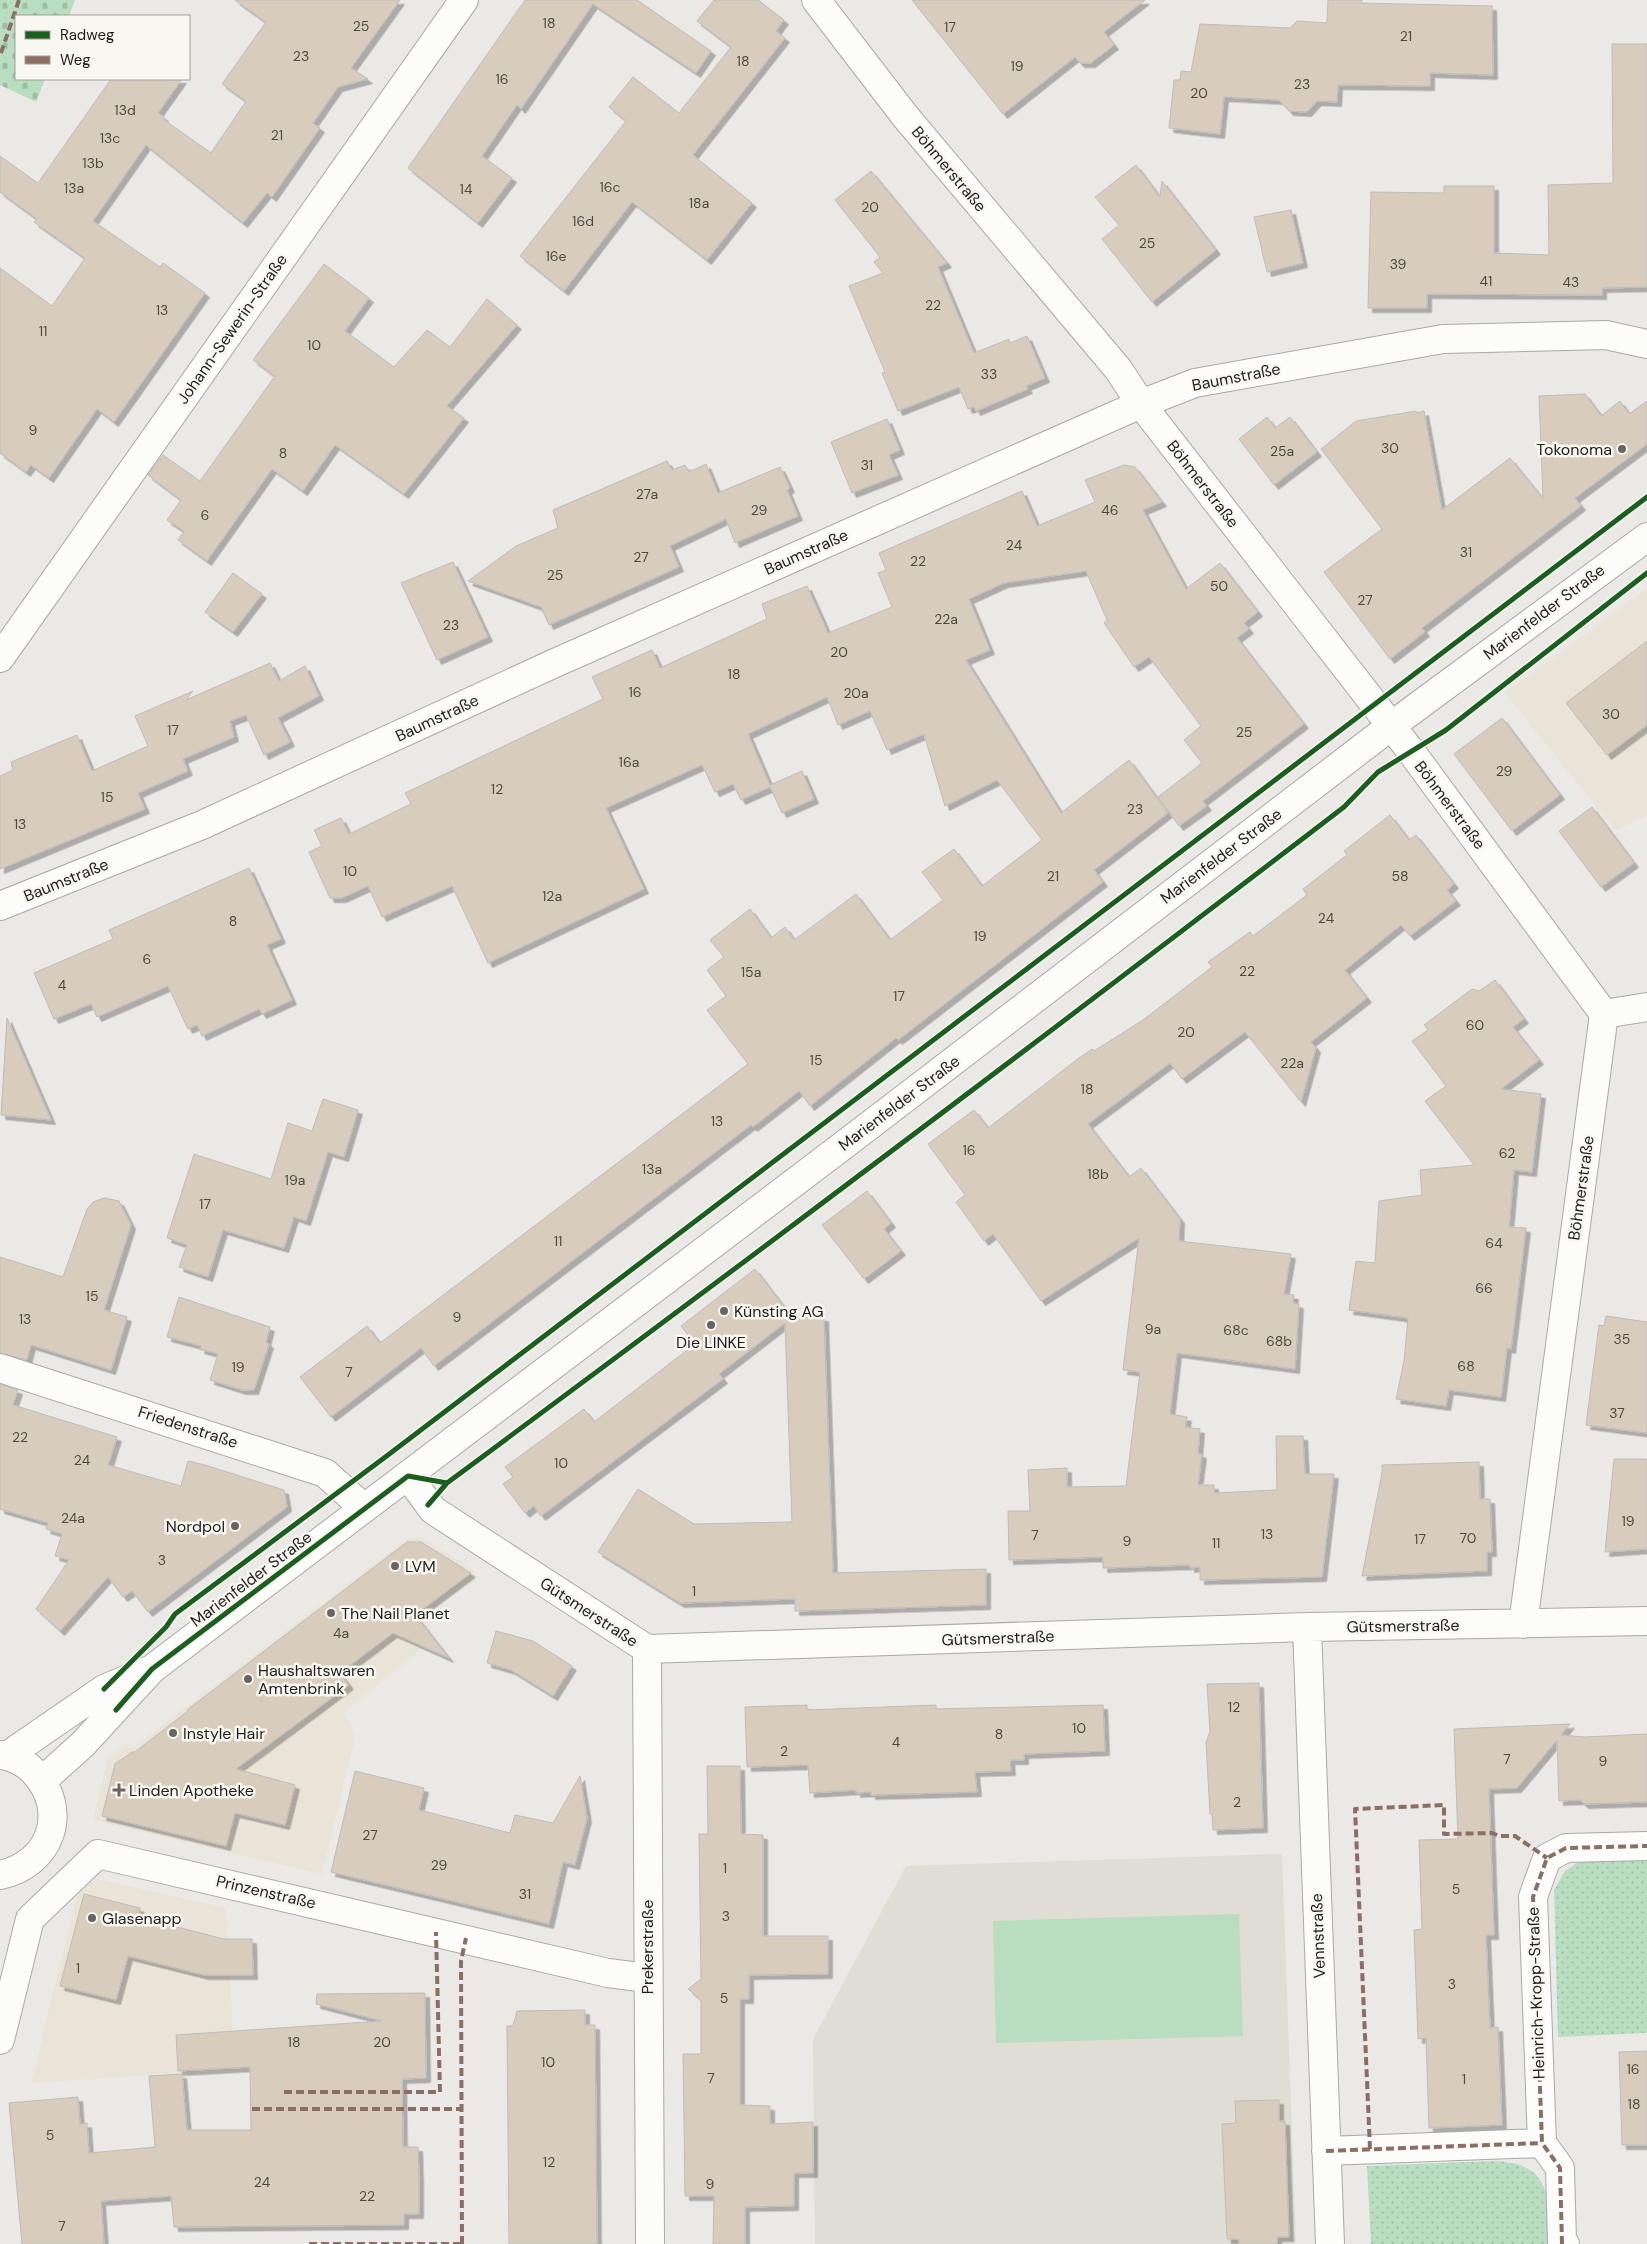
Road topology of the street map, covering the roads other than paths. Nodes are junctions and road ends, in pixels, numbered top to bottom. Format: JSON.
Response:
{"nodes":[{"id":1,"x":464,"y":0,"type":"edge"},
{"id":2,"x":816,"y":0,"type":"edge"},
{"id":3,"x":1647,"y":344,"type":"edge"},
{"id":4,"x":1141,"y":404,"type":"junction"},
{"id":5,"x":1647,"y":537,"type":"edge"},
{"id":6,"x":0,"y":658,"type":"edge"},
{"id":7,"x":1391,"y":726,"type":"junction"},
{"id":8,"x":0,"y":906,"type":"edge"},
{"id":9,"x":1647,"y":1006,"type":"edge"},
{"id":10,"x":1604,"y":1014,"type":"junction"},
{"id":11,"x":0,"y":1368,"type":"edge"},
{"id":12,"x":408,"y":1476,"type":"junction"},
{"id":13,"x":364,"y":1508,"type":"junction"},
{"id":14,"x":1647,"y":1621,"type":"edge"},
{"id":15,"x":1523,"y":1624,"type":"junction"},
{"id":16,"x":1307,"y":1627,"type":"junction"},
{"id":17,"x":647,"y":1649,"type":"junction"},
{"id":18,"x":152,"y":1668,"type":"junction"},
{"id":19,"x":4,"y":1755,"type":"edge"},
{"id":20,"x":42,"y":1781,"type":"junction"},
{"id":21,"x":1647,"y":1846,"type":"edge"},
{"id":22,"x":0,"y":1875,"type":"edge"},
{"id":23,"x":647,"y":1978,"type":"junction"},
{"id":24,"x":0,"y":2040,"type":"edge"},
{"id":25,"x":1542,"y":2143,"type":"junction"},
{"id":26,"x":1326,"y":2151,"type":"junction"},
{"id":27,"x":650,"y":2244,"type":"edge"},
{"id":28,"x":1330,"y":2244,"type":"edge"},
{"id":29,"x":1565,"y":2244,"type":"edge"}],
"edges":[{"from":1,"to":6,"type":"street","name":"Johann-Sewerin-Straße"},
{"from":2,"to":4,"type":"street","name":"Böhmerstraße"},
{"from":3,"to":4,"type":"street","name":"Baumstraße"},
{"from":4,"to":7,"type":"street","name":"Böhmerstraße"},
{"from":4,"to":8,"type":"street","name":"Baumstraße"},
{"from":5,"to":7,"type":"street","name":"Marienfelder Straße"},
{"from":7,"to":10,"type":"street","name":"Böhmerstraße"},
{"from":7,"to":12,"type":"street","name":"Marienfelder Straße"},
{"from":9,"to":10,"type":"street"},
{"from":10,"to":15,"type":"street","name":"Böhmerstraße"},
{"from":11,"to":13,"type":"street","name":"Friedenstraße"},
{"from":12,"to":13,"type":"street","name":"Marienfelder Straße"},
{"from":12,"to":17,"type":"street","name":"Gütsmerstraße"},
{"from":13,"to":18,"type":"street","name":"Marienfelder Straße"},
{"from":14,"to":15,"type":"street","name":"Gütsmerstraße"},
{"from":15,"to":16,"type":"street","name":"Gütsmerstraße"},
{"from":16,"to":17,"type":"street","name":"Gütsmerstraße"},
{"from":16,"to":26,"type":"street","name":"Vennstraße"},
{"from":17,"to":23,"type":"street","name":"Prekerstraße"},
{"from":18,"to":19,"type":"street","name":"Marienfelder Straße"},
{"from":18,"to":20,"type":"street","name":"Marienfelder Straße"},
{"from":19,"to":20,"type":"street"},
{"from":20,"to":22,"type":"street"},
{"from":21,"to":25,"type":"street","name":"Heinrich-Kropp-Straße"},
{"from":23,"to":24,"type":"street","name":"Prinzenstraße"},
{"from":23,"to":27,"type":"street","name":"Prekerstraße"},
{"from":25,"to":26,"type":"street"},
{"from":25,"to":29,"type":"street"},
{"from":26,"to":28,"type":"street","name":"Vennstraße"}]}
